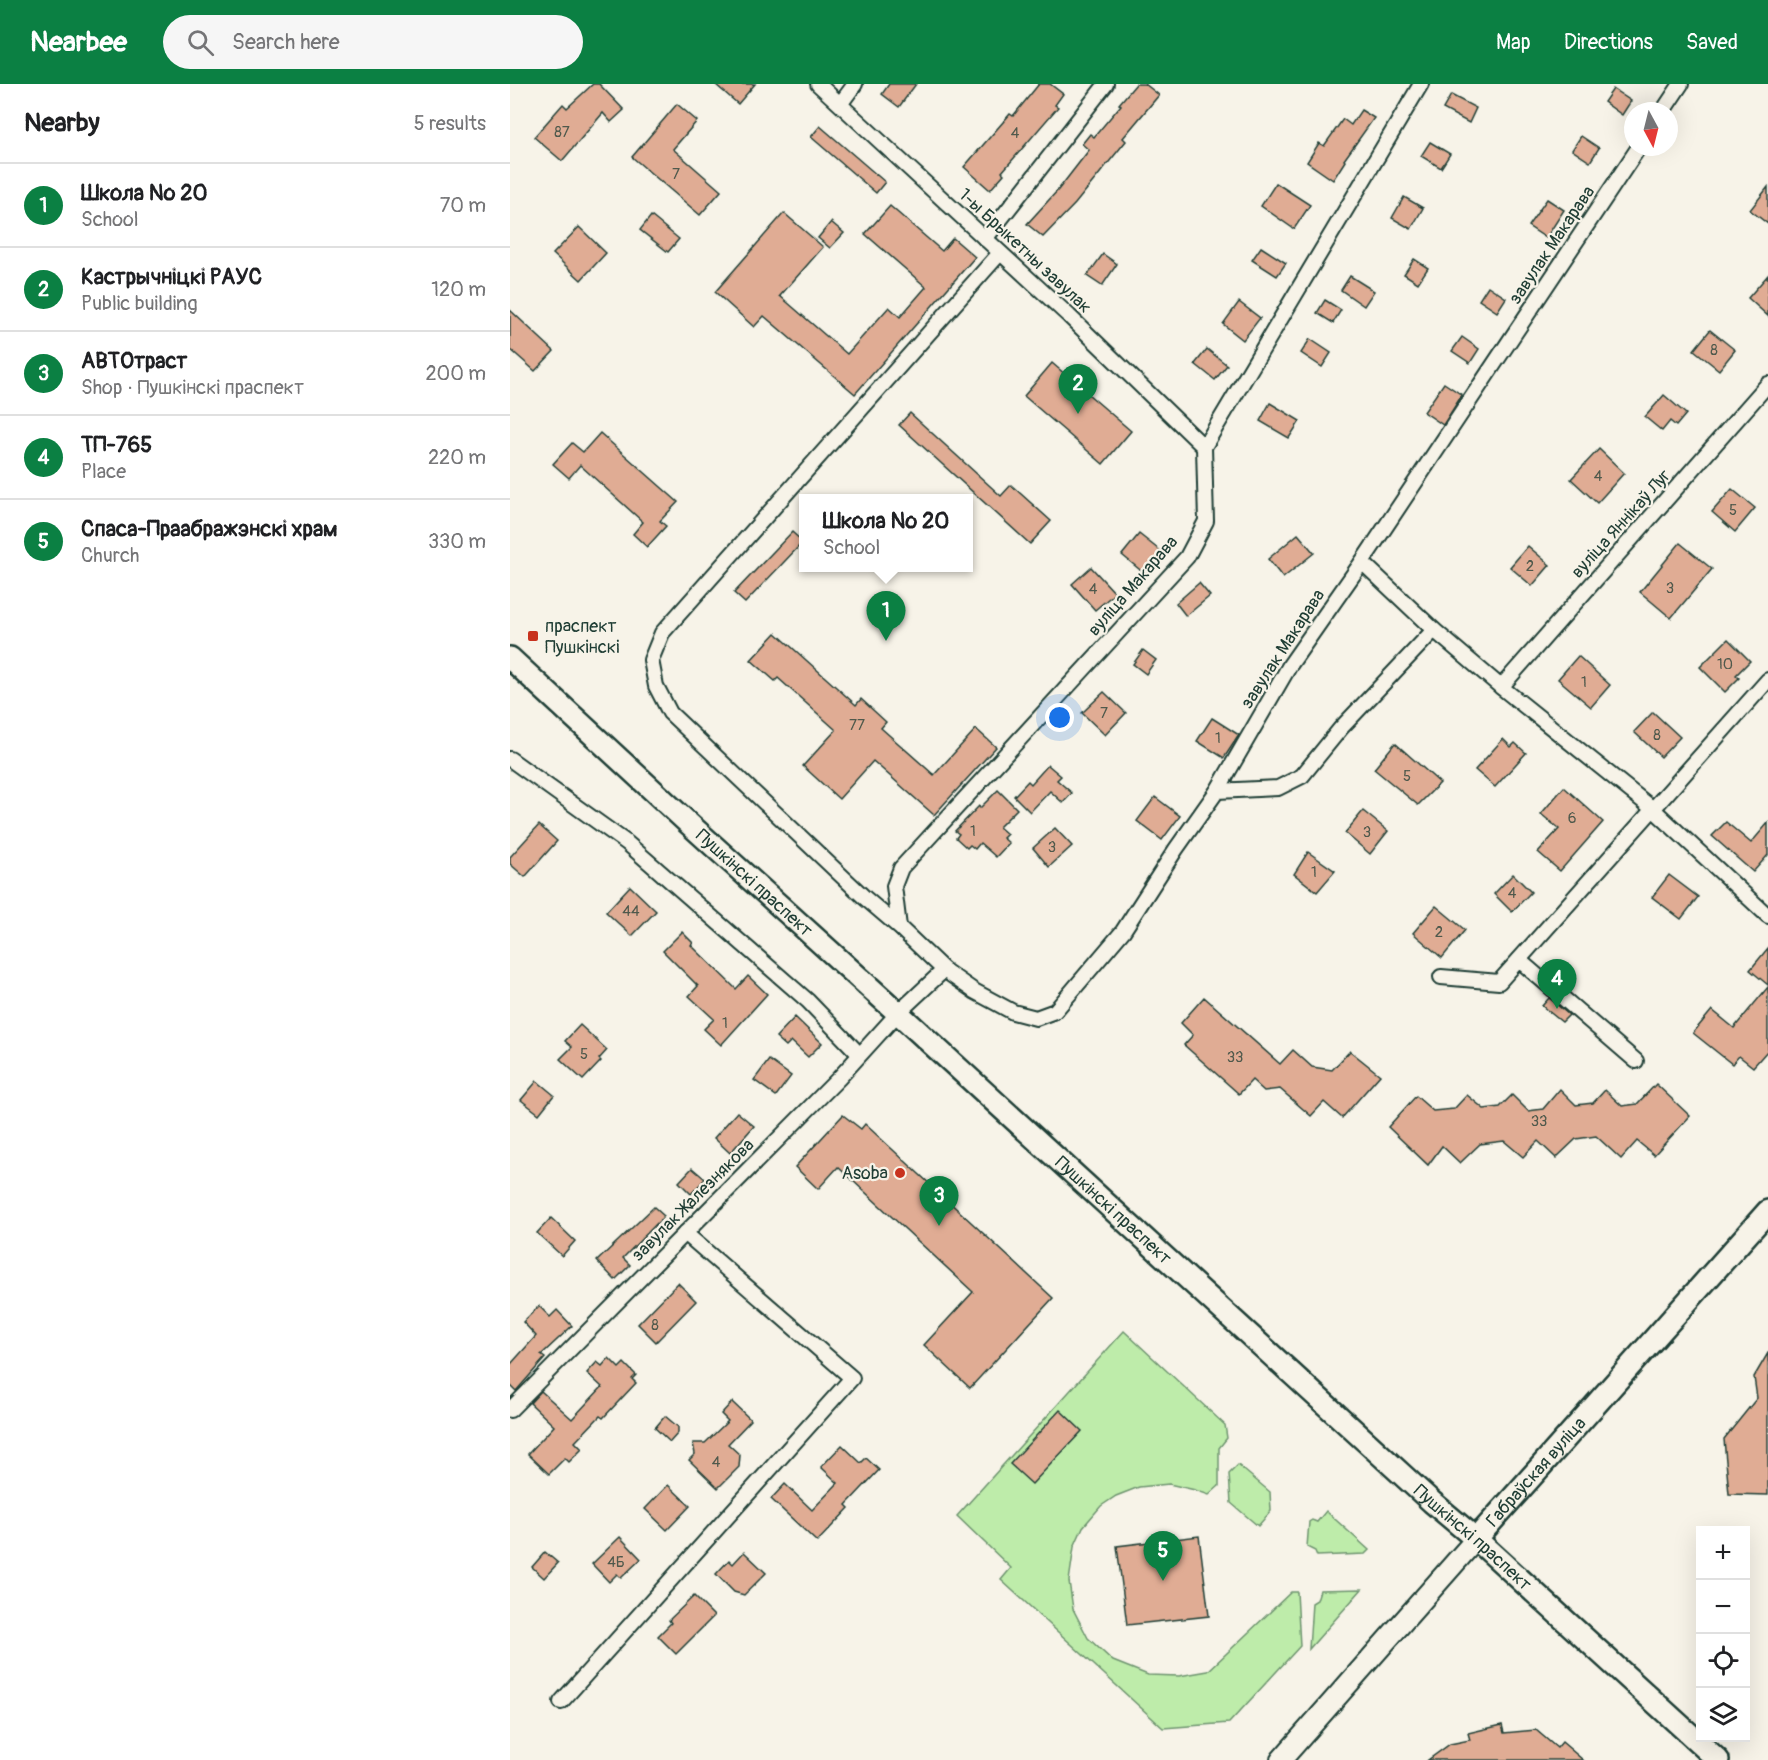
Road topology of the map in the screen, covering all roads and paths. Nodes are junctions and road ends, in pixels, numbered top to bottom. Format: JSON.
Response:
{"nodes":[{"id":1,"x":818,"y":84,"type":"edge"},
{"id":2,"x":855,"y":84,"type":"edge"},
{"id":3,"x":1106,"y":84,"type":"edge"},
{"id":4,"x":1421,"y":84,"type":"edge"},
{"id":5,"x":1682,"y":84,"type":"edge"},
{"id":6,"x":1669,"y":102,"type":"edge"},
{"id":7,"x":841,"y":104,"type":"junction"},
{"id":8,"x":1633,"y":156,"type":"edge"},
{"id":9,"x":985,"y":239,"type":"junction"},
{"id":10,"x":1000,"y":253,"type":"junction"},
{"id":11,"x":1768,"y":384,"type":"edge"},
{"id":12,"x":1204,"y":447,"type":"junction"},
{"id":13,"x":1362,"y":562,"type":"junction"},
{"id":14,"x":1434,"y":630,"type":"junction"},
{"id":15,"x":510,"y":658,"type":"edge"},
{"id":16,"x":1768,"y":680,"type":"edge"},
{"id":17,"x":1500,"y":687,"type":"junction"},
{"id":18,"x":510,"y":759,"type":"edge"},
{"id":19,"x":1217,"y":791,"type":"junction"},
{"id":20,"x":1653,"y":809,"type":"junction"},
{"id":21,"x":1768,"y":916,"type":"edge"},
{"id":22,"x":899,"y":927,"type":"junction"},
{"id":23,"x":1519,"y":960,"type":"junction"},
{"id":24,"x":944,"y":970,"type":"junction"},
{"id":25,"x":1441,"y":977,"type":"dead end"},
{"id":26,"x":898,"y":1012,"type":"junction"},
{"id":27,"x":860,"y":1054,"type":"junction"},
{"id":28,"x":1636,"y":1061,"type":"dead end"},
{"id":29,"x":1768,"y":1211,"type":"edge"},
{"id":30,"x":685,"y":1233,"type":"junction"},
{"id":31,"x":510,"y":1410,"type":"edge"},
{"id":32,"x":1476,"y":1539,"type":"junction"},
{"id":33,"x":561,"y":1702,"type":"dead end"},
{"id":34,"x":1281,"y":1760,"type":"edge"},
{"id":35,"x":1718,"y":1760,"type":"edge"}],
"edges":[{"from":1,"to":7,"type":"street","name":"1-ы Брыкетны завулак"},
{"from":2,"to":7,"type":"street"},
{"from":3,"to":9,"type":"street"},
{"from":4,"to":12,"type":"street"},
{"from":5,"to":6,"type":"street"},
{"from":7,"to":9,"type":"street","name":"1-ы Брыкетны завулак"},
{"from":8,"to":13,"type":"street","name":"завулак Макарава"},
{"from":9,"to":10,"type":"street","name":"1-ы Брыкетны завулак"},
{"from":10,"to":12,"type":"street","name":"1-ы Брыкетны завулак"},
{"from":10,"to":22,"type":"street"},
{"from":11,"to":17,"type":"street","name":"вуліца Яннікаў Луг"},
{"from":12,"to":22,"type":"street","name":"вуліца Макарава"},
{"from":13,"to":14,"type":"street"},
{"from":13,"to":19,"type":"street","name":"завулак Макарава"},
{"from":14,"to":17,"type":"street"},
{"from":14,"to":19,"type":"street"},
{"from":15,"to":26,"type":"main road","name":"Пушкінскі праспект"},
{"from":16,"to":20,"type":"street"},
{"from":17,"to":20,"type":"street"},
{"from":18,"to":27,"type":"street"},
{"from":19,"to":24,"type":"street","name":"завулак Макарава"},
{"from":20,"to":21,"type":"street"},
{"from":20,"to":23,"type":"street"},
{"from":22,"to":24,"type":"street"},
{"from":23,"to":25,"type":"street"},
{"from":23,"to":28,"type":"street"},
{"from":24,"to":26,"type":"street"},
{"from":26,"to":27,"type":"street","name":"завулак Жалезнякова"},
{"from":26,"to":32,"type":"main road","name":"Пушкінскі праспект"},
{"from":27,"to":30,"type":"street","name":"завулак Жалезнякова"},
{"from":29,"to":32,"type":"main road","name":"Габраўская вуліца"},
{"from":30,"to":31,"type":"street","name":"завулак Жалезнякова"},
{"from":30,"to":33,"type":"street"},
{"from":32,"to":34,"type":"main road","name":"Габраўская вуліца"},
{"from":32,"to":35,"type":"main road","name":"Пушкінскі праспект"}]}
